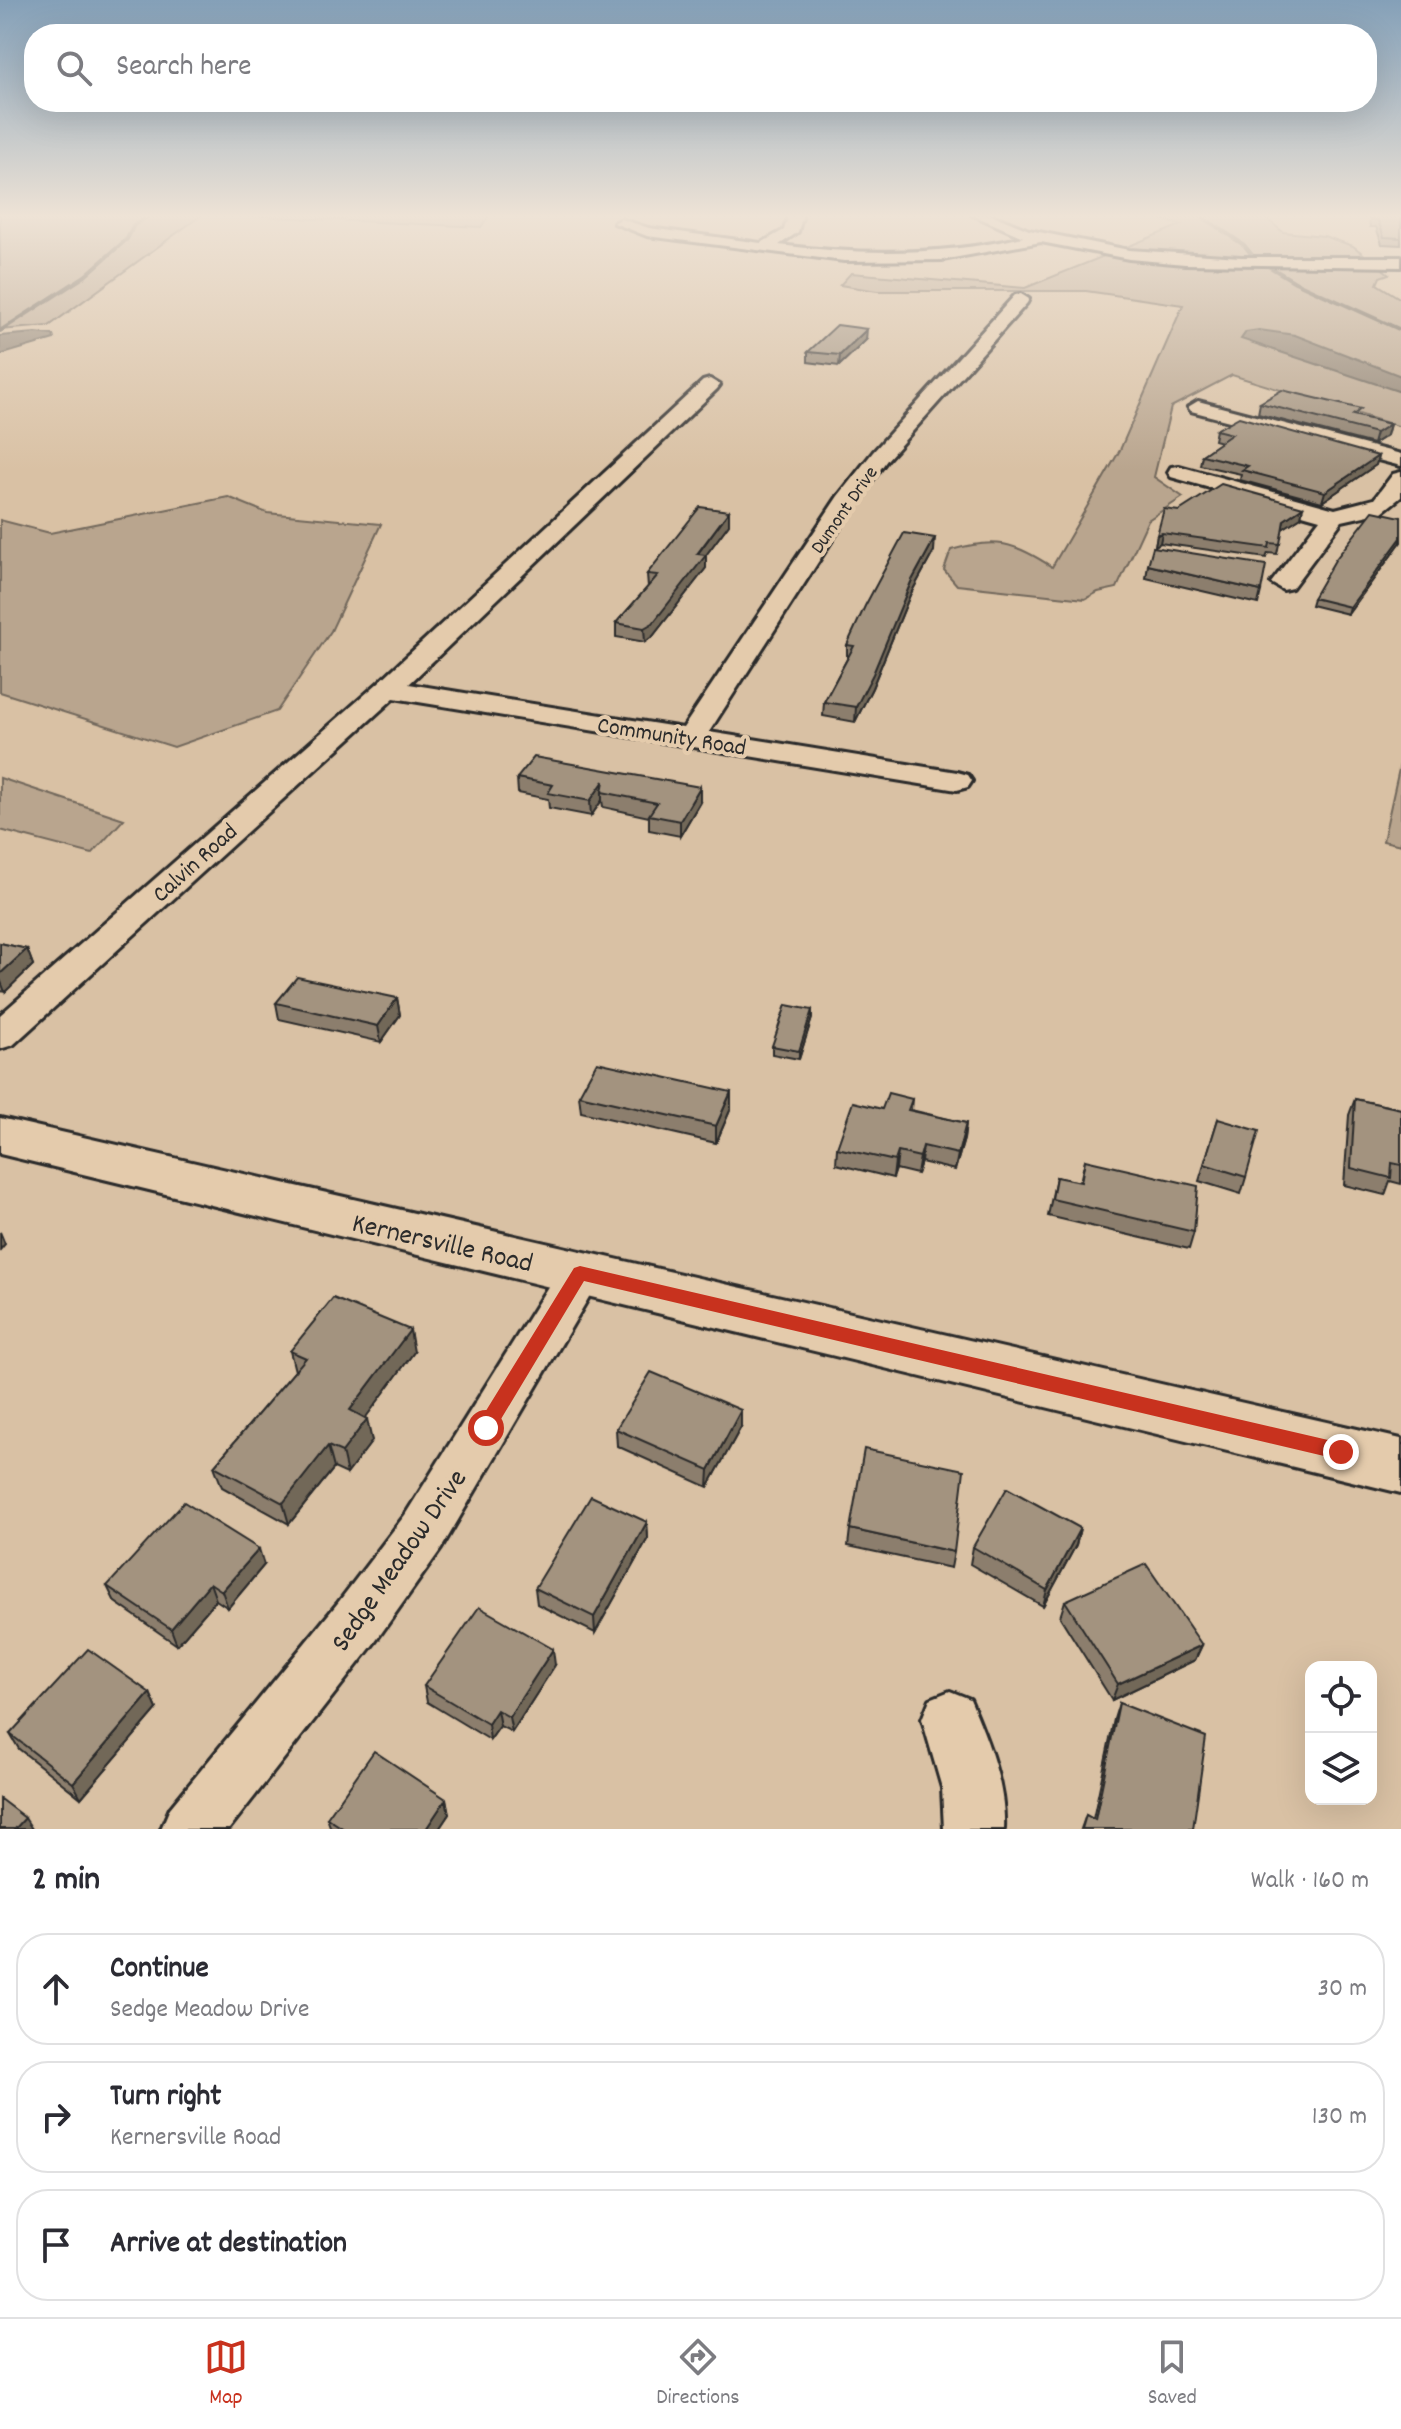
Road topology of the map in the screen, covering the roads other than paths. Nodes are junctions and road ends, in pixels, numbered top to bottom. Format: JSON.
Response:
{"nodes":[{"id":1,"x":1021,"y":299,"type":"dead end"},
{"id":2,"x":710,"y":385,"type":"dead end"},
{"id":3,"x":1198,"y":407,"type":"dead end"},
{"id":4,"x":1401,"y":460,"type":"edge"},
{"id":5,"x":1179,"y":472,"type":"dead end"},
{"id":6,"x":1401,"y":479,"type":"edge"},
{"id":7,"x":1391,"y":508,"type":"edge"},
{"id":8,"x":1334,"y":516,"type":"junction"},
{"id":9,"x":1262,"y":568,"type":"edge"},
{"id":10,"x":388,"y":689,"type":"junction"},
{"id":11,"x":691,"y":738,"type":"junction"},
{"id":12,"x":957,"y":781,"type":"dead end"},
{"id":13,"x":0,"y":1036,"type":"edge"},
{"id":14,"x":0,"y":1136,"type":"edge"},
{"id":15,"x":580,"y":1273,"type":"junction"},
{"id":16,"x":1401,"y":1466,"type":"edge"},
{"id":17,"x":950,"y":1719,"type":"dead end"},
{"id":18,"x":191,"y":1829,"type":"edge"},
{"id":19,"x":974,"y":1829,"type":"edge"}],
"edges":[{"from":1,"to":11,"type":"street","name":"Dumont Drive"},
{"from":2,"to":10,"type":"street","name":"Calvin Road"},
{"from":3,"to":4,"type":"street"},
{"from":5,"to":8,"type":"street"},
{"from":6,"to":7,"type":"street"},
{"from":7,"to":8,"type":"street"},
{"from":8,"to":9,"type":"street"},
{"from":10,"to":11,"type":"street","name":"Community Road"},
{"from":10,"to":13,"type":"street","name":"Calvin Road"},
{"from":11,"to":12,"type":"street","name":"Community Road"},
{"from":14,"to":15,"type":"main road","name":"Kernersville Road"},
{"from":15,"to":16,"type":"main road","name":"Kernersville Road"},
{"from":15,"to":18,"type":"street","name":"Sedge Meadow Drive"},
{"from":17,"to":19,"type":"street"}]}
